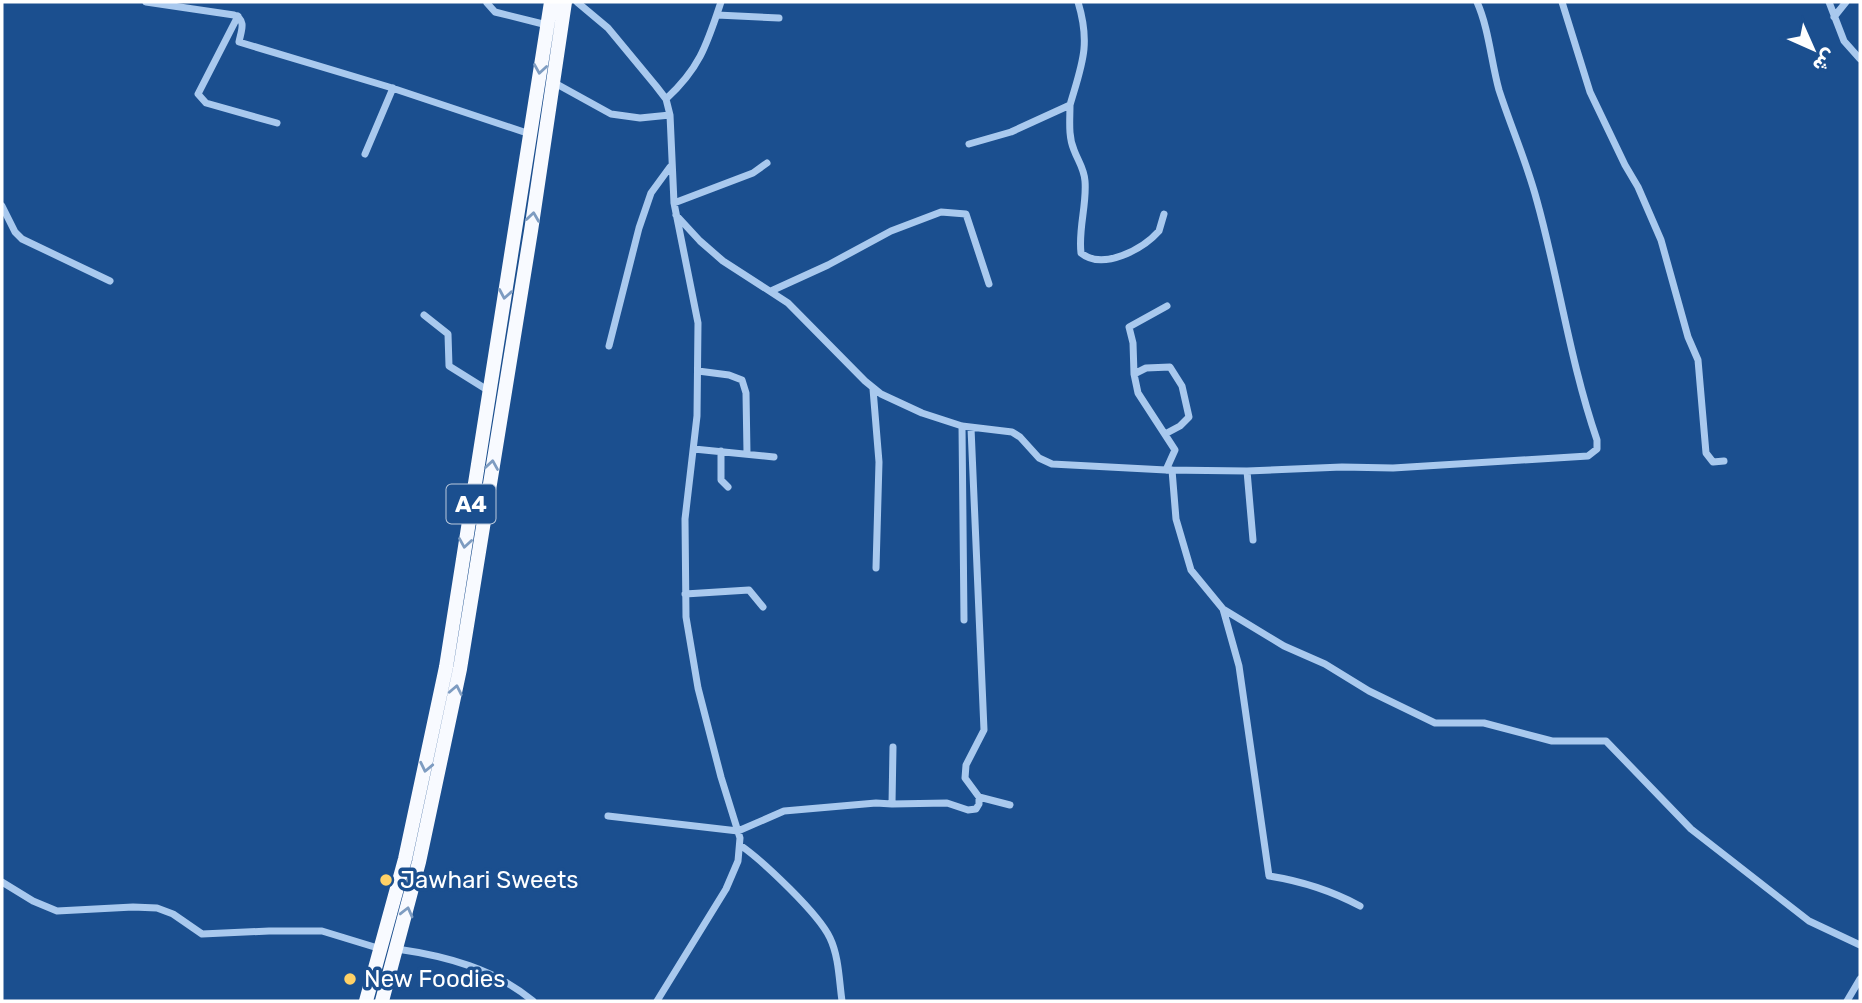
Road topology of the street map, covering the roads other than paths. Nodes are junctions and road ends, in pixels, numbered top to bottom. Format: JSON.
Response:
{"nodes":[{"id":1,"x":146,"y":2,"type":"edge"},
{"id":2,"x":551,"y":2,"type":"edge"},
{"id":3,"x":565,"y":2,"type":"edge"},
{"id":4,"x":577,"y":2,"type":"edge"},
{"id":5,"x":721,"y":2,"type":"edge"},
{"id":6,"x":1077,"y":2,"type":"edge"},
{"id":7,"x":1477,"y":2,"type":"edge"},
{"id":8,"x":1562,"y":2,"type":"edge"},
{"id":9,"x":1829,"y":2,"type":"edge"},
{"id":10,"x":1846,"y":2,"type":"edge"},
{"id":11,"x":487,"y":3,"type":"edge"},
{"id":12,"x":717,"y":15,"type":"junction"},
{"id":13,"x":238,"y":16,"type":"junction"},
{"id":14,"x":1834,"y":17,"type":"junction"},
{"id":15,"x":779,"y":18,"type":"dead end"},
{"id":16,"x":547,"y":25,"type":"junction"},
{"id":17,"x":1860,"y":59,"type":"edge"},
{"id":18,"x":553,"y":82,"type":"junction"},
{"id":19,"x":393,"y":88,"type":"junction"},
{"id":20,"x":666,"y":99,"type":"junction"},
{"id":21,"x":1070,"y":105,"type":"junction"},
{"id":22,"x":670,"y":115,"type":"junction"},
{"id":23,"x":277,"y":123,"type":"dead end"},
{"id":24,"x":531,"y":134,"type":"junction"},
{"id":25,"x":969,"y":144,"type":"dead end"},
{"id":26,"x":365,"y":154,"type":"dead end"},
{"id":27,"x":767,"y":163,"type":"dead end"},
{"id":28,"x":671,"y":167,"type":"junction"},
{"id":29,"x":674,"y":202,"type":"junction"},
{"id":30,"x":2,"y":206,"type":"edge"},
{"id":31,"x":1164,"y":214,"type":"dead end"},
{"id":32,"x":676,"y":215,"type":"junction"},
{"id":33,"x":110,"y":281,"type":"dead end"},
{"id":34,"x":989,"y":284,"type":"dead end"},
{"id":35,"x":771,"y":291,"type":"junction"},
{"id":36,"x":1167,"y":306,"type":"dead end"},
{"id":37,"x":424,"y":315,"type":"dead end"},
{"id":38,"x":609,"y":345,"type":"dead end"},
{"id":39,"x":698,"y":371,"type":"junction"},
{"id":40,"x":1134,"y":374,"type":"junction"},
{"id":41,"x":873,"y":388,"type":"junction"},
{"id":42,"x":489,"y":391,"type":"junction"},
{"id":43,"x":967,"y":427,"type":"junction"},
{"id":44,"x":1165,"y":434,"type":"junction"},
{"id":45,"x":694,"y":450,"type":"junction"},
{"id":46,"x":721,"y":451,"type":"junction"},
{"id":47,"x":747,"y":453,"type":"junction"},
{"id":48,"x":774,"y":457,"type":"dead end"},
{"id":49,"x":1724,"y":461,"type":"dead end"},
{"id":50,"x":1169,"y":470,"type":"junction"},
{"id":51,"x":1247,"y":471,"type":"junction"},
{"id":52,"x":728,"y":486,"type":"dead end"},
{"id":53,"x":1253,"y":540,"type":"dead end"},
{"id":54,"x":876,"y":568,"type":"dead end"},
{"id":55,"x":685,"y":594,"type":"junction"},
{"id":56,"x":763,"y":607,"type":"dead end"},
{"id":57,"x":1223,"y":609,"type":"junction"},
{"id":58,"x":964,"y":620,"type":"dead end"},
{"id":59,"x":892,"y":747,"type":"dead end"},
{"id":60,"x":979,"y":797,"type":"junction"},
{"id":61,"x":892,"y":804,"type":"junction"},
{"id":62,"x":1010,"y":805,"type":"dead end"},
{"id":63,"x":608,"y":816,"type":"dead end"},
{"id":64,"x":738,"y":831,"type":"junction"},
{"id":65,"x":740,"y":845,"type":"junction"},
{"id":66,"x":2,"y":882,"type":"edge"},
{"id":67,"x":1360,"y":906,"type":"dead end"},
{"id":68,"x":1860,"y":945,"type":"edge"},
{"id":69,"x":381,"y":949,"type":"junction"},
{"id":70,"x":397,"y":949,"type":"junction"},
{"id":71,"x":1860,"y":979,"type":"edge"},
{"id":72,"x":367,"y":998,"type":"edge"},
{"id":73,"x":383,"y":1000,"type":"edge"},
{"id":74,"x":533,"y":1001,"type":"edge"},
{"id":75,"x":657,"y":1001,"type":"edge"},
{"id":76,"x":842,"y":1001,"type":"edge"},
{"id":77,"x":1847,"y":1001,"type":"edge"}],
"edges":[{"from":1,"to":13,"type":"street"},
{"from":2,"to":16,"type":"highway","number":"A4"},
{"from":3,"to":18,"type":"highway","number":"A4"},
{"from":4,"to":20,"type":"street"},
{"from":5,"to":12,"type":"street"},
{"from":6,"to":21,"type":"street"},
{"from":7,"to":51,"type":"street"},
{"from":8,"to":49,"type":"street"},
{"from":9,"to":14,"type":"street"},
{"from":10,"to":14,"type":"street"},
{"from":11,"to":16,"type":"street"},
{"from":12,"to":15,"type":"street"},
{"from":12,"to":20,"type":"street"},
{"from":13,"to":19,"type":"street"},
{"from":13,"to":23,"type":"street"},
{"from":14,"to":17,"type":"street"},
{"from":16,"to":24,"type":"highway","number":"A4","one_way":true},
{"from":18,"to":22,"type":"street"},
{"from":70,"to":18,"type":"highway","number":"A4","one_way":true},
{"from":19,"to":24,"type":"street"},
{"from":19,"to":26,"type":"street"},
{"from":20,"to":22,"type":"street"},
{"from":21,"to":25,"type":"street"},
{"from":21,"to":31,"type":"street"},
{"from":22,"to":28,"type":"street"},
{"from":24,"to":42,"type":"highway","number":"A4","one_way":true},
{"from":27,"to":29,"type":"street"},
{"from":28,"to":29,"type":"street"},
{"from":28,"to":38,"type":"street"},
{"from":29,"to":32,"type":"street"},
{"from":30,"to":33,"type":"street"},
{"from":32,"to":35,"type":"street"},
{"from":32,"to":39,"type":"street"},
{"from":34,"to":35,"type":"street"},
{"from":35,"to":41,"type":"street"},
{"from":36,"to":40,"type":"street"},
{"from":37,"to":42,"type":"street"},
{"from":39,"to":45,"type":"street"},
{"from":39,"to":47,"type":"street"},
{"from":40,"to":44,"type":"street"},
{"from":40,"to":44,"type":"street"},
{"from":41,"to":43,"type":"street"},
{"from":41,"to":54,"type":"street"},
{"from":42,"to":69,"type":"highway","number":"A4","one_way":true},
{"from":43,"to":50,"type":"street"},
{"from":43,"to":58,"type":"street"},
{"from":43,"to":60,"type":"street"},
{"from":44,"to":50,"type":"street"},
{"from":45,"to":46,"type":"street"},
{"from":45,"to":55,"type":"street"},
{"from":46,"to":47,"type":"street"},
{"from":46,"to":52,"type":"street"},
{"from":47,"to":48,"type":"street"},
{"from":50,"to":51,"type":"street"},
{"from":50,"to":57,"type":"street"},
{"from":51,"to":53,"type":"street"},
{"from":55,"to":56,"type":"street"},
{"from":55,"to":64,"type":"street"},
{"from":57,"to":67,"type":"street"},
{"from":57,"to":68,"type":"street"},
{"from":59,"to":61,"type":"street"},
{"from":60,"to":61,"type":"street"},
{"from":60,"to":62,"type":"street"},
{"from":61,"to":64,"type":"street"},
{"from":63,"to":64,"type":"street"},
{"from":64,"to":65,"type":"street"},
{"from":65,"to":75,"type":"street"},
{"from":65,"to":76,"type":"street"},
{"from":66,"to":69,"type":"street"},
{"from":69,"to":72,"type":"highway","number":"A4"},
{"from":70,"to":73,"type":"highway","number":"A4"},
{"from":70,"to":74,"type":"street"},
{"from":71,"to":77,"type":"street"},
{"from":72,"to":73,"type":"highway"}]}
